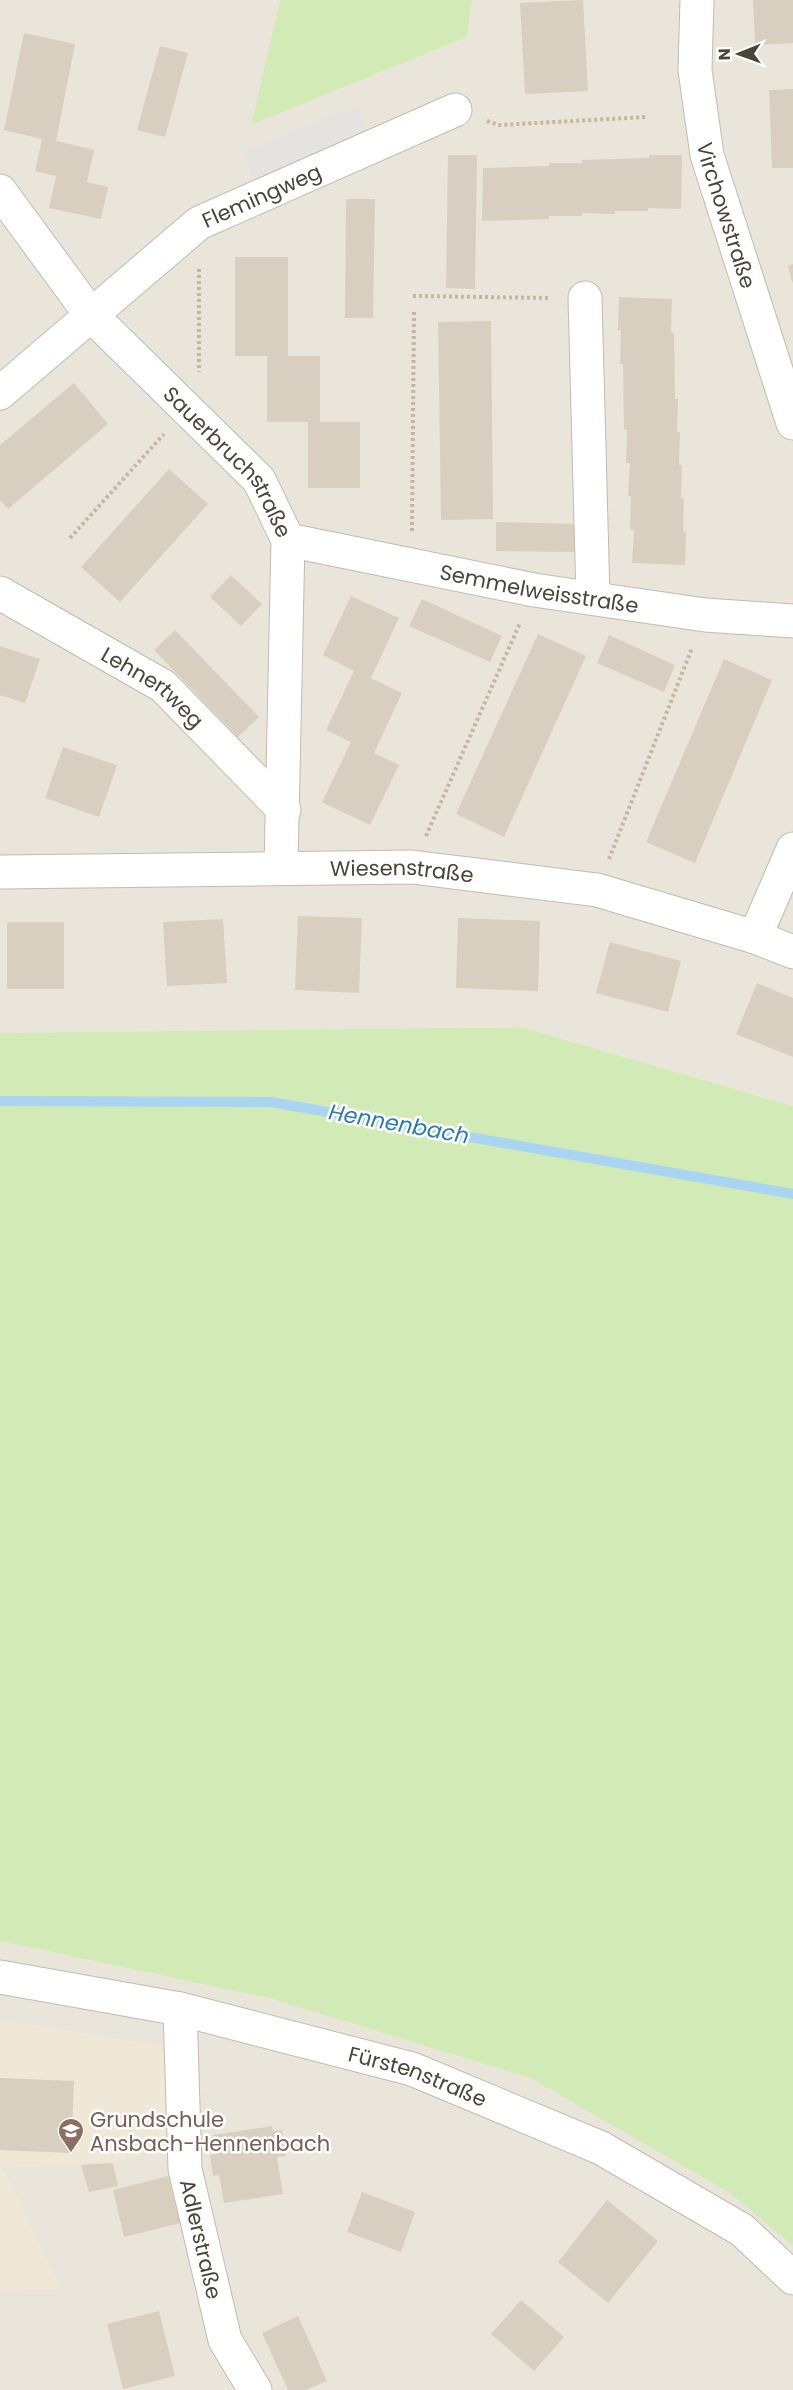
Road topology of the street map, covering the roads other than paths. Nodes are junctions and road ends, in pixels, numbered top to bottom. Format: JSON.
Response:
{"nodes":[{"id":1,"x":697,"y":0,"type":"edge"},
{"id":2,"x":455,"y":110,"type":"road end"},
{"id":3,"x":0,"y":191,"type":"edge"},
{"id":4,"x":585,"y":298,"type":"road end"},
{"id":5,"x":91,"y":315,"type":"junction"},
{"id":6,"x":0,"y":393,"type":"edge"},
{"id":7,"x":793,"y":423,"type":"edge"},
{"id":8,"x":288,"y":540,"type":"junction"},
{"id":9,"x":0,"y":593,"type":"edge"},
{"id":10,"x":593,"y":598,"type":"junction"},
{"id":11,"x":793,"y":621,"type":"edge"},
{"id":12,"x":284,"y":810,"type":"junction"},
{"id":13,"x":793,"y":849,"type":"edge"},
{"id":14,"x":281,"y":867,"type":"junction"},
{"id":15,"x":0,"y":872,"type":"edge"},
{"id":16,"x":755,"y":937,"type":"junction"},
{"id":17,"x":793,"y":952,"type":"edge"},
{"id":18,"x":0,"y":1977,"type":"edge"},
{"id":19,"x":180,"y":2008,"type":"junction"},
{"id":20,"x":793,"y":2278,"type":"edge"},
{"id":21,"x":255,"y":2390,"type":"edge"}],
"edges":[{"from":1,"to":7,"type":"street","name":"Virchowstraße"},
{"from":2,"to":5,"type":"street","name":"Flemingweg"},
{"from":3,"to":5,"type":"street","name":"Sauerbruchstraße"},
{"from":4,"to":10,"type":"street"},
{"from":5,"to":6,"type":"street"},
{"from":5,"to":8,"type":"street","name":"Sauerbruchstraße"},
{"from":8,"to":10,"type":"street","name":"Semmelweisstraße"},
{"from":8,"to":12,"type":"street","name":"Sauerbruchstraße"},
{"from":9,"to":12,"type":"street","name":"Lehnertweg"},
{"from":10,"to":11,"type":"street","name":"Semmelweisstraße"},
{"from":12,"to":14,"type":"street","name":"Sauerbruchstraße"},
{"from":13,"to":16,"type":"street"},
{"from":14,"to":15,"type":"street","name":"Wiesenstraße"},
{"from":14,"to":16,"type":"street","name":"Wiesenstraße"},
{"from":16,"to":17,"type":"street","name":"Wiesenstraße"},
{"from":18,"to":19,"type":"street","name":"Fürstenstraße"},
{"from":19,"to":20,"type":"street","name":"Fürstenstraße"},
{"from":19,"to":21,"type":"street","name":"Adlerstraße"}]}
